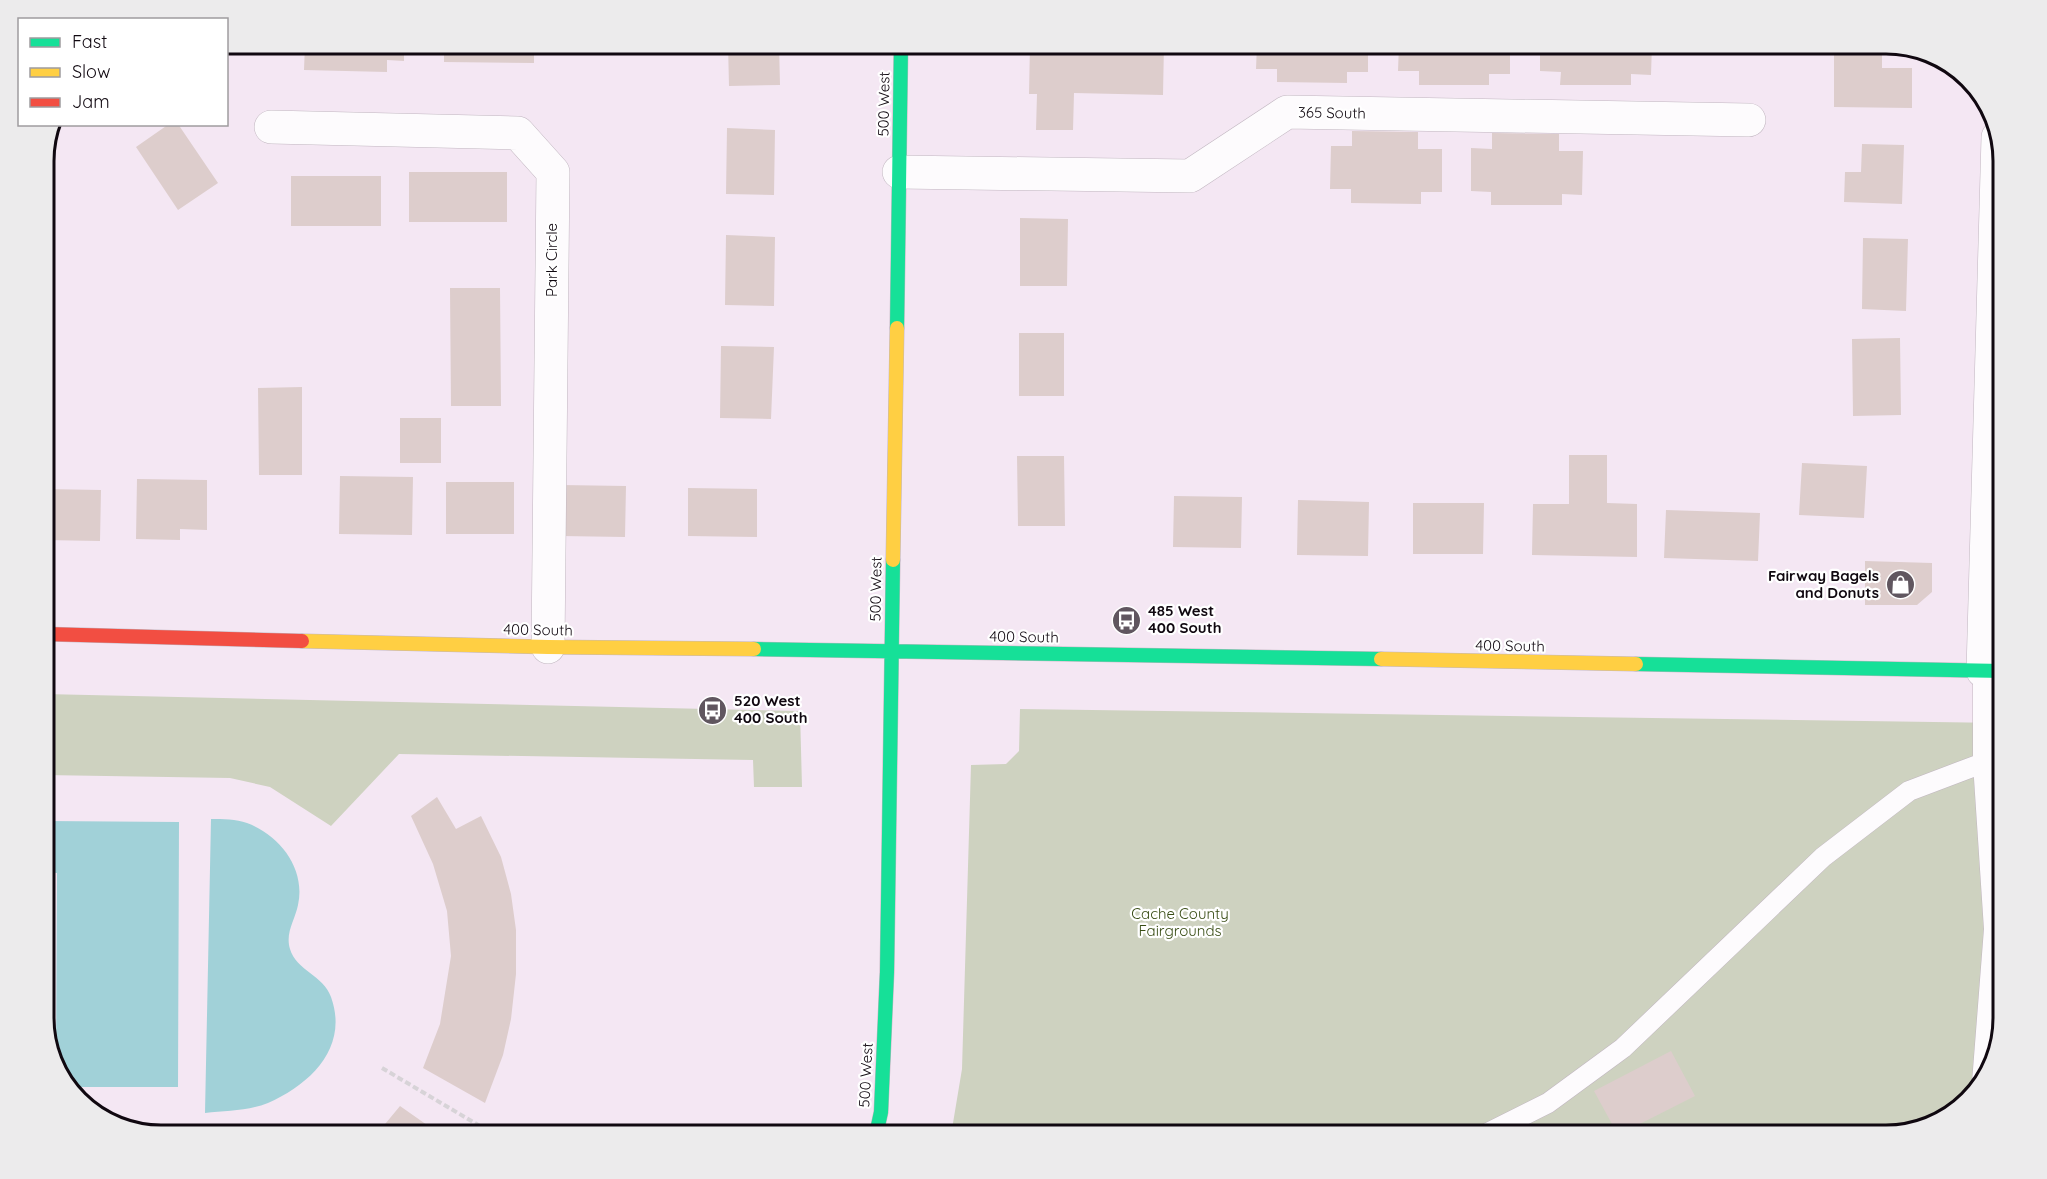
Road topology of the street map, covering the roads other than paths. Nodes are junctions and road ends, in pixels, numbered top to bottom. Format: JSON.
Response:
{"nodes":[{"id":1,"x":901,"y":54,"type":"edge"},
{"id":2,"x":1749,"y":120,"type":"dead end"},
{"id":3,"x":271,"y":127,"type":"dead end"},
{"id":4,"x":899,"y":172,"type":"junction"},
{"id":5,"x":54,"y":634,"type":"edge"},
{"id":6,"x":548,"y":646,"type":"junction"},
{"id":7,"x":891,"y":650,"type":"junction"},
{"id":8,"x":1993,"y":671,"type":"edge"},
{"id":9,"x":1983,"y":763,"type":"junction"},
{"id":10,"x":1993,"y":914,"type":"edge"},
{"id":11,"x":1993,"y":942,"type":"edge"},
{"id":12,"x":1984,"y":1062,"type":"edge"},
{"id":13,"x":878,"y":1125,"type":"edge"},
{"id":14,"x":1505,"y":1125,"type":"edge"}],
"edges":[{"from":1,"to":4,"type":"street","name":"500 West"},
{"from":2,"to":4,"type":"street","name":"365 South"},
{"from":3,"to":6,"type":"street","name":"Park Circle"},
{"from":4,"to":7,"type":"street","name":"500 West"},
{"from":5,"to":6,"type":"street","name":"400 South"},
{"from":6,"to":7,"type":"street","name":"400 South"},
{"from":7,"to":8,"type":"street","name":"400 South"},
{"from":7,"to":13,"type":"street","name":"500 West"},
{"from":8,"to":9,"type":"lane"},
{"from":9,"to":10,"type":"lane"},
{"from":9,"to":14,"type":"lane"},
{"from":11,"to":12,"type":"lane"}]}
